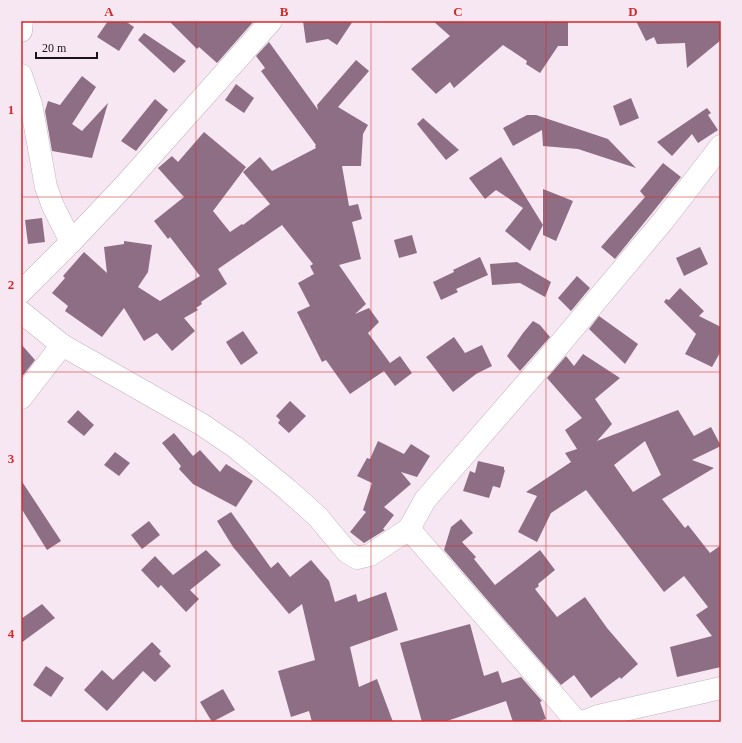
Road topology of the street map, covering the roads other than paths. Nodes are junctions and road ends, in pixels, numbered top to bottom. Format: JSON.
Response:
{"nodes":[{"id":1,"x":22,"y":21,"type":"edge"},
{"id":2,"x":271,"y":21,"type":"edge"},
{"id":3,"x":21,"y":31,"type":"edge"},
{"id":4,"x":21,"y":75,"type":"edge"},
{"id":5,"x":721,"y":146,"type":"edge"},
{"id":6,"x":71,"y":242,"type":"junction"},
{"id":7,"x":21,"y":292,"type":"edge"},
{"id":8,"x":21,"y":312,"type":"edge"},
{"id":9,"x":62,"y":345,"type":"junction"},
{"id":10,"x":21,"y":398,"type":"edge"},
{"id":11,"x":409,"y":529,"type":"junction"},
{"id":12,"x":721,"y":688,"type":"edge"},
{"id":13,"x":591,"y":721,"type":"edge"}],
"edges":[{"from":1,"to":3,"type":"street"},
{"from":2,"to":6,"type":"street"},
{"from":4,"to":6,"type":"street"},
{"from":5,"to":11,"type":"street"},
{"from":6,"to":7,"type":"street"},
{"from":8,"to":9,"type":"street"},
{"from":9,"to":10,"type":"street"},
{"from":9,"to":11,"type":"street"},
{"from":11,"to":13,"type":"street"},
{"from":12,"to":13,"type":"street"}]}
